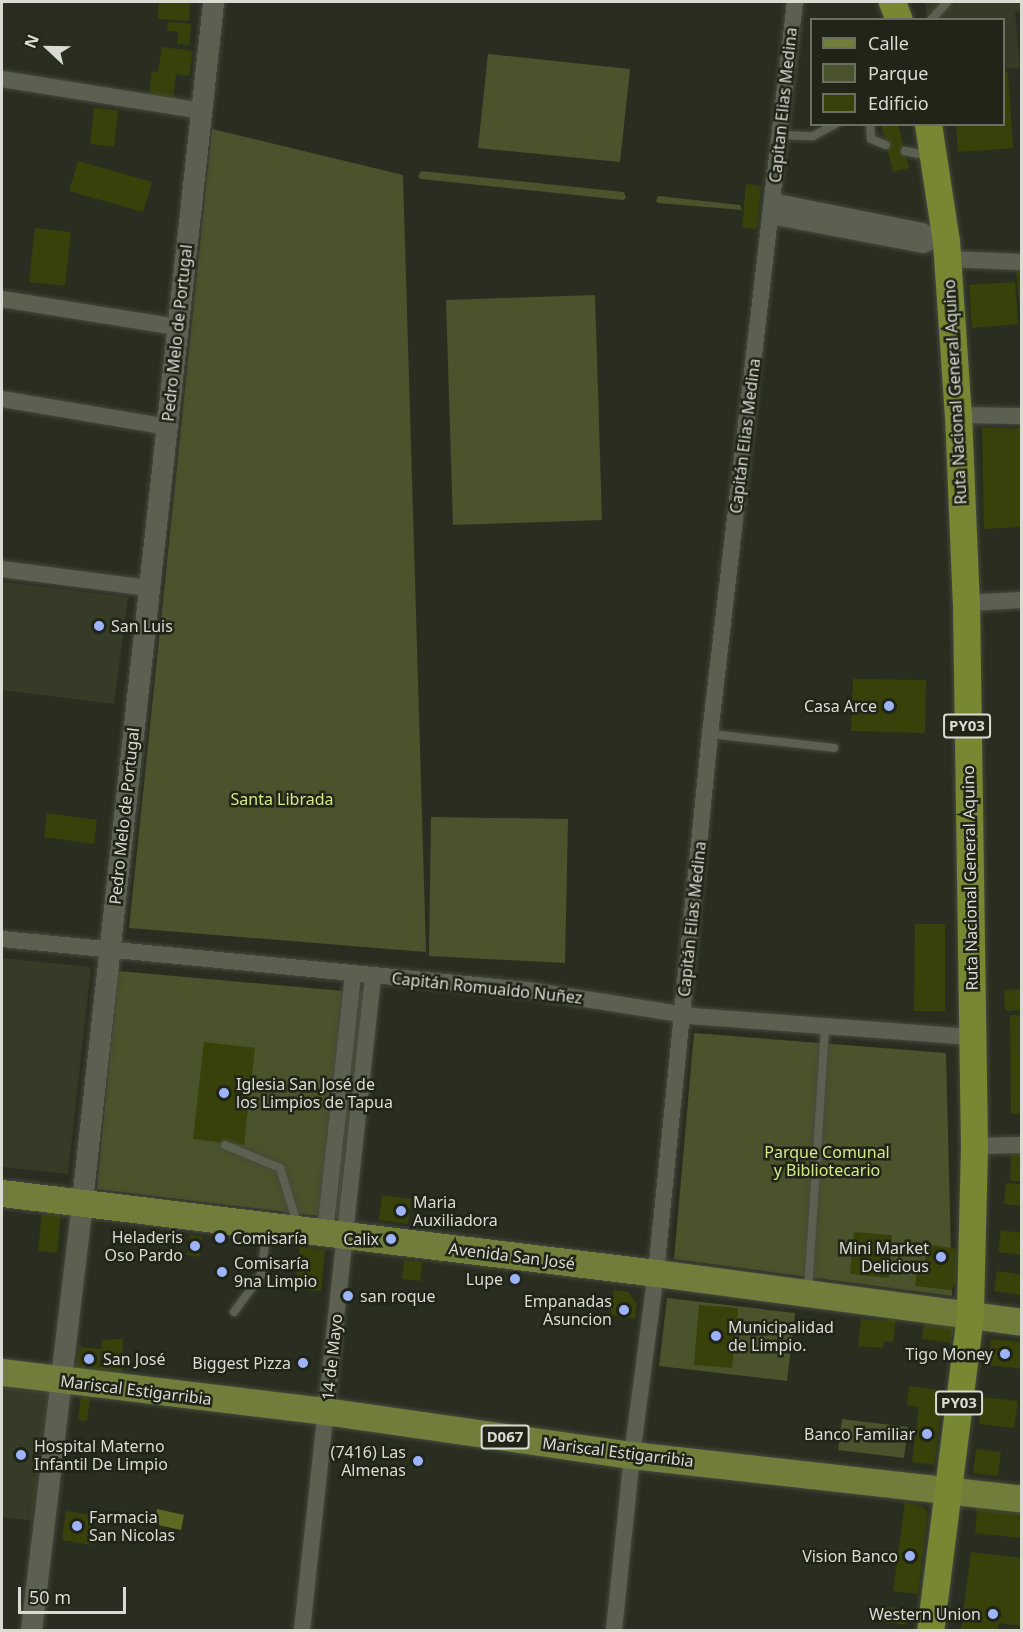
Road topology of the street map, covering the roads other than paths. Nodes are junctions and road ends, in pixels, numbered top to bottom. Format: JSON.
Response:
{"nodes":[{"id":1,"x":213,"y":2,"type":"edge"},
{"id":2,"x":795,"y":2,"type":"edge"},
{"id":3,"x":892,"y":2,"type":"edge"},
{"id":4,"x":947,"y":2,"type":"edge"},
{"id":5,"x":898,"y":18,"type":"edge"},
{"id":6,"x":933,"y":18,"type":"edge"},
{"id":7,"x":2,"y":80,"type":"edge"},
{"id":8,"x":201,"y":111,"type":"junction"},
{"id":9,"x":832,"y":126,"type":"edge"},
{"id":10,"x":870,"y":126,"type":"edge"},
{"id":11,"x":928,"y":126,"type":"edge"},
{"id":12,"x":780,"y":135,"type":"junction"},
{"id":13,"x":886,"y":145,"type":"dead end"},
{"id":14,"x":905,"y":151,"type":"dead end"},
{"id":15,"x":933,"y":157,"type":"junction"},
{"id":16,"x":771,"y":208,"type":"junction"},
{"id":17,"x":937,"y":243,"type":"junction"},
{"id":18,"x":1022,"y":262,"type":"edge"},
{"id":19,"x":2,"y":299,"type":"edge"},
{"id":20,"x":177,"y":327,"type":"junction"},
{"id":21,"x":2,"y":399,"type":"edge"},
{"id":22,"x":958,"y":415,"type":"junction"},
{"id":23,"x":1022,"y":416,"type":"edge"},
{"id":24,"x":167,"y":427,"type":"junction"},
{"id":25,"x":2,"y":569,"type":"edge"},
{"id":26,"x":149,"y":588,"type":"junction"},
{"id":27,"x":1022,"y":600,"type":"edge"},
{"id":28,"x":966,"y":603,"type":"junction"},
{"id":29,"x":710,"y":734,"type":"junction"},
{"id":30,"x":834,"y":748,"type":"dead end"},
{"id":31,"x":2,"y":939,"type":"edge"},
{"id":32,"x":109,"y":950,"type":"junction"},
{"id":33,"x":353,"y":975,"type":"junction"},
{"id":34,"x":373,"y":976,"type":"junction"},
{"id":35,"x":682,"y":1015,"type":"junction"},
{"id":36,"x":825,"y":1028,"type":"junction"},
{"id":37,"x":973,"y":1037,"type":"junction"},
{"id":38,"x":225,"y":1145,"type":"dead end"},
{"id":39,"x":1022,"y":1145,"type":"edge"},
{"id":40,"x":974,"y":1146,"type":"junction"},
{"id":41,"x":2,"y":1193,"type":"edge"},
{"id":42,"x":82,"y":1201,"type":"junction"},
{"id":43,"x":267,"y":1225,"type":"junction"},
{"id":44,"x":299,"y":1229,"type":"junction"},
{"id":45,"x":335,"y":1234,"type":"junction"},
{"id":46,"x":656,"y":1273,"type":"junction"},
{"id":47,"x":808,"y":1293,"type":"junction"},
{"id":48,"x":234,"y":1312,"type":"dead end"},
{"id":49,"x":970,"y":1315,"type":"junction"},
{"id":50,"x":1022,"y":1322,"type":"edge"},
{"id":51,"x":2,"y":1372,"type":"edge"},
{"id":52,"x":61,"y":1381,"type":"junction"},
{"id":53,"x":325,"y":1411,"type":"junction"},
{"id":54,"x":632,"y":1455,"type":"junction"},
{"id":55,"x":948,"y":1490,"type":"junction"},
{"id":56,"x":1022,"y":1499,"type":"edge"},
{"id":57,"x":31,"y":1630,"type":"edge"},
{"id":58,"x":302,"y":1630,"type":"edge"},
{"id":59,"x":614,"y":1630,"type":"edge"},
{"id":60,"x":930,"y":1630,"type":"edge"}],
"edges":[{"from":1,"to":8,"type":"street","name":"Pedro Melo de Portugal"},
{"from":2,"to":12,"type":"street","name":"Capitan Elias Medina"},
{"from":3,"to":5,"type":"highway"},
{"from":4,"to":6,"type":"lane"},
{"from":7,"to":8,"type":"street"},
{"from":8,"to":20,"type":"street","name":"Pedro Melo de Portugal"},
{"from":9,"to":12,"type":"lane"},
{"from":10,"to":13,"type":"lane"},
{"from":11,"to":15,"type":"highway","name":"Ruta Nacional General Aquino","number":"PY03"},
{"from":12,"to":16,"type":"street","name":"Capitan Elias Medina"},
{"from":14,"to":15,"type":"lane"},
{"from":15,"to":17,"type":"highway","name":"Ruta Nacional General Aquino","number":"PY03"},
{"from":16,"to":17,"type":"street"},
{"from":16,"to":29,"type":"street","name":"Capitán Elias Medina"},
{"from":17,"to":18,"type":"street"},
{"from":17,"to":22,"type":"highway","name":"Ruta Nacional General Aquino","number":"PY03"},
{"from":19,"to":20,"type":"street"},
{"from":20,"to":24,"type":"street","name":"Pedro Melo de Portugal"},
{"from":21,"to":24,"type":"street"},
{"from":22,"to":23,"type":"street"},
{"from":22,"to":28,"type":"highway","name":"Ruta Nacional General Aquino","number":"PY03"},
{"from":24,"to":26,"type":"street","name":"Pedro Melo de Portugal"},
{"from":25,"to":26,"type":"street"},
{"from":26,"to":32,"type":"street","name":"Pedro Melo de Portugal"},
{"from":27,"to":28,"type":"street"},
{"from":28,"to":37,"type":"highway","name":"Ruta Nacional General Aquino","number":"PY03"},
{"from":29,"to":30,"type":"lane"},
{"from":29,"to":35,"type":"street","name":"Capitán Elias Medina"},
{"from":31,"to":32,"type":"street","name":"Capitán Romualdo Nuñez"},
{"from":32,"to":33,"type":"street","name":"Capitán Romualdo Nuñez"},
{"from":32,"to":42,"type":"street","name":"Pedro Melo de Portugal"},
{"from":33,"to":34,"type":"street","name":"Capitán Romualdo Nuñez"},
{"from":33,"to":45,"type":"street","name":"14 de Mayo"},
{"from":34,"to":35,"type":"street","name":"Capitán Romualdo Nuñez"},
{"from":34,"to":45,"type":"street","name":"14 de Mayo"},
{"from":35,"to":36,"type":"street","name":"Capitán Romualdo Nuñez"},
{"from":35,"to":46,"type":"street","name":"Capitán Elias Medina"},
{"from":36,"to":37,"type":"street","name":"Capitán Romualdo Nuñez"},
{"from":36,"to":47,"type":"lane"},
{"from":37,"to":40,"type":"highway","name":"Ruta Nacional General Aquino","number":"PY03"},
{"from":38,"to":44,"type":"lane"},
{"from":39,"to":40,"type":"street"},
{"from":40,"to":49,"type":"highway","name":"Ruta Nacional General Aquino","number":"PY03"},
{"from":41,"to":42,"type":"main road","name":"Avenida San José"},
{"from":42,"to":43,"type":"main road","name":"Avenida San José"},
{"from":42,"to":52,"type":"street","name":"Pedro Melo de Portugal"},
{"from":43,"to":44,"type":"main road","name":"Avenida San José"},
{"from":43,"to":48,"type":"lane"},
{"from":44,"to":45,"type":"main road","name":"Avenida San José"},
{"from":45,"to":46,"type":"main road","name":"Avenida San José"},
{"from":45,"to":53,"type":"street","name":"14 de Mayo"},
{"from":46,"to":47,"type":"main road","name":"Avenida San José"},
{"from":46,"to":54,"type":"street","name":"Capitán Elias Medina"},
{"from":47,"to":49,"type":"main road","name":"Avenida San José"},
{"from":49,"to":50,"type":"main road","name":"Avenida San José"},
{"from":49,"to":55,"type":"highway","name":"Ruta Nacional General Aquino","number":"PY03"},
{"from":51,"to":52,"type":"main road","name":"Mariscal Estigarribia","number":"D067"},
{"from":52,"to":53,"type":"main road","name":"Mariscal Estigarribia","number":"D067"},
{"from":52,"to":57,"type":"street","name":"Pedro Melo de Portugal"},
{"from":53,"to":54,"type":"main road","name":"Mariscal Estigarribia","number":"D067"},
{"from":53,"to":58,"type":"street","name":"14 de Mayo"},
{"from":54,"to":55,"type":"main road","name":"Mariscal Estigarribia","number":"D067"},
{"from":54,"to":59,"type":"street","name":"Capitán Elias Medina"},
{"from":55,"to":56,"type":"main road","name":"Mariscal Estigarribia","number":"D067"},
{"from":55,"to":60,"type":"highway","name":"Ruta Nacional General Aquino","number":"PY03"}]}
